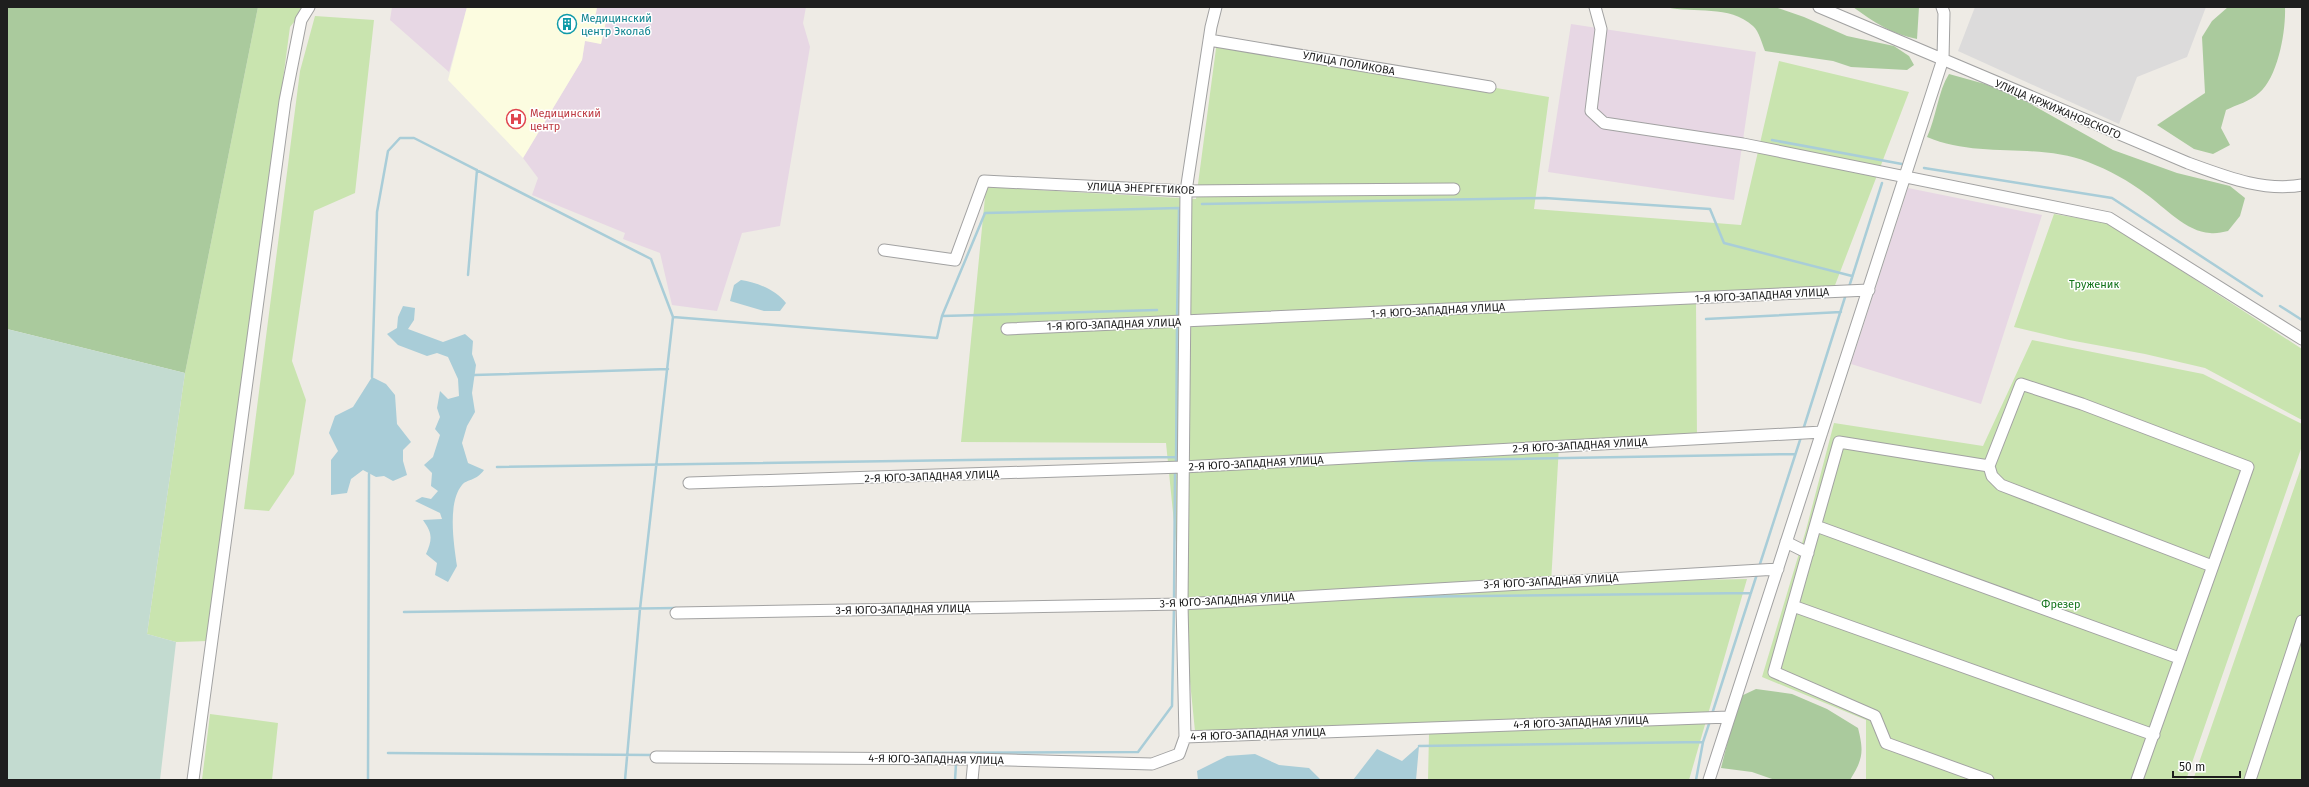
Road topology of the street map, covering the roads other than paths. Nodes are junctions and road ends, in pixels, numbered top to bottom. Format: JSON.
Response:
{"nodes":[{"id":1,"x":309,"y":7,"type":"edge"},
{"id":2,"x":1216,"y":7,"type":"edge"},
{"id":3,"x":1595,"y":7,"type":"edge"},
{"id":4,"x":1819,"y":7,"type":"edge"},
{"id":5,"x":1942,"y":7,"type":"edge"},
{"id":6,"x":1209,"y":40,"type":"junction"},
{"id":7,"x":1943,"y":59,"type":"junction"},
{"id":8,"x":1490,"y":87,"type":"dead end"},
{"id":9,"x":1906,"y":176,"type":"junction"},
{"id":10,"x":2302,"y":185,"type":"edge"},
{"id":11,"x":1454,"y":189,"type":"dead end"},
{"id":12,"x":1186,"y":191,"type":"junction"},
{"id":13,"x":884,"y":250,"type":"dead end"},
{"id":14,"x":1869,"y":290,"type":"junction"},
{"id":15,"x":1184,"y":321,"type":"junction"},
{"id":16,"x":1007,"y":329,"type":"dead end"},
{"id":17,"x":2302,"y":339,"type":"edge"},
{"id":18,"x":1822,"y":432,"type":"junction"},
{"id":19,"x":1989,"y":466,"type":"junction"},
{"id":20,"x":1183,"y":467,"type":"junction"},
{"id":21,"x":689,"y":483,"type":"dead end"},
{"id":22,"x":1816,"y":526,"type":"junction"},
{"id":23,"x":1786,"y":542,"type":"junction"},
{"id":24,"x":1808,"y":553,"type":"junction"},
{"id":25,"x":2212,"y":566,"type":"junction"},
{"id":26,"x":1778,"y":569,"type":"junction"},
{"id":27,"x":1182,"y":604,"type":"junction"},
{"id":28,"x":1793,"y":606,"type":"junction"},
{"id":29,"x":676,"y":613,"type":"dead end"},
{"id":30,"x":2302,"y":621,"type":"edge"},
{"id":31,"x":2179,"y":658,"type":"junction"},
{"id":32,"x":1729,"y":717,"type":"junction"},
{"id":33,"x":2154,"y":735,"type":"junction"},
{"id":34,"x":1185,"y":737,"type":"junction"},
{"id":35,"x":656,"y":757,"type":"dead end"},
{"id":36,"x":974,"y":759,"type":"junction"},
{"id":37,"x":193,"y":780,"type":"edge"},
{"id":38,"x":972,"y":780,"type":"edge"},
{"id":39,"x":1709,"y":780,"type":"edge"},
{"id":40,"x":1988,"y":780,"type":"edge"},
{"id":41,"x":2138,"y":780,"type":"edge"},
{"id":42,"x":2250,"y":780,"type":"edge"}],
"edges":[{"from":1,"to":37,"type":"street"},
{"from":2,"to":6,"type":"street"},
{"from":3,"to":9,"type":"street"},
{"from":4,"to":7,"type":"street","name":"УЛИЦА КРЖИЖАНОВСКОГО"},
{"from":5,"to":7,"type":"street"},
{"from":6,"to":8,"type":"street","name":"УЛИЦА ПОЛИКОВА"},
{"from":6,"to":12,"type":"street"},
{"from":7,"to":9,"type":"street"},
{"from":7,"to":10,"type":"street","name":"УЛИЦА КРЖИЖАНОВСКОГО"},
{"from":9,"to":14,"type":"street"},
{"from":9,"to":17,"type":"street"},
{"from":11,"to":12,"type":"street","name":"УЛИЦА ЭНЕРГЕТИКОВ"},
{"from":12,"to":13,"type":"street","name":"УЛИЦА ЭНЕРГЕТИКОВ"},
{"from":12,"to":15,"type":"street"},
{"from":14,"to":15,"type":"street","name":"1-Я ЮГО-ЗАПАДНАЯ УЛИЦА"},
{"from":14,"to":18,"type":"street"},
{"from":15,"to":16,"type":"street","name":"1-Я ЮГО-ЗАПАДНАЯ УЛИЦА"},
{"from":15,"to":20,"type":"street"},
{"from":18,"to":20,"type":"street","name":"2-Я ЮГО-ЗАПАДНАЯ УЛИЦА"},
{"from":18,"to":23,"type":"street"},
{"from":19,"to":22,"type":"street"},
{"from":19,"to":25,"type":"street"},
{"from":19,"to":25,"type":"street"},
{"from":20,"to":21,"type":"street","name":"2-Я ЮГО-ЗАПАДНАЯ УЛИЦА"},
{"from":20,"to":27,"type":"street"},
{"from":22,"to":24,"type":"street"},
{"from":22,"to":31,"type":"street"},
{"from":23,"to":24,"type":"street"},
{"from":23,"to":26,"type":"street"},
{"from":24,"to":28,"type":"street"},
{"from":25,"to":31,"type":"street"},
{"from":26,"to":27,"type":"street","name":"3-Я ЮГО-ЗАПАДНАЯ УЛИЦА"},
{"from":26,"to":32,"type":"street"},
{"from":27,"to":29,"type":"street","name":"3-Я ЮГО-ЗАПАДНАЯ УЛИЦА"},
{"from":27,"to":34,"type":"street"},
{"from":28,"to":33,"type":"street"},
{"from":28,"to":40,"type":"street"},
{"from":30,"to":42,"type":"street"},
{"from":31,"to":33,"type":"street"},
{"from":32,"to":34,"type":"street","name":"4-Я ЮГО-ЗАПАДНАЯ УЛИЦА"},
{"from":32,"to":39,"type":"street"},
{"from":33,"to":41,"type":"street"},
{"from":34,"to":36,"type":"street","name":"4-Я ЮГО-ЗАПАДНАЯ УЛИЦА"},
{"from":35,"to":36,"type":"street","name":"4-Я ЮГО-ЗАПАДНАЯ УЛИЦА"},
{"from":36,"to":38,"type":"street"}]}
